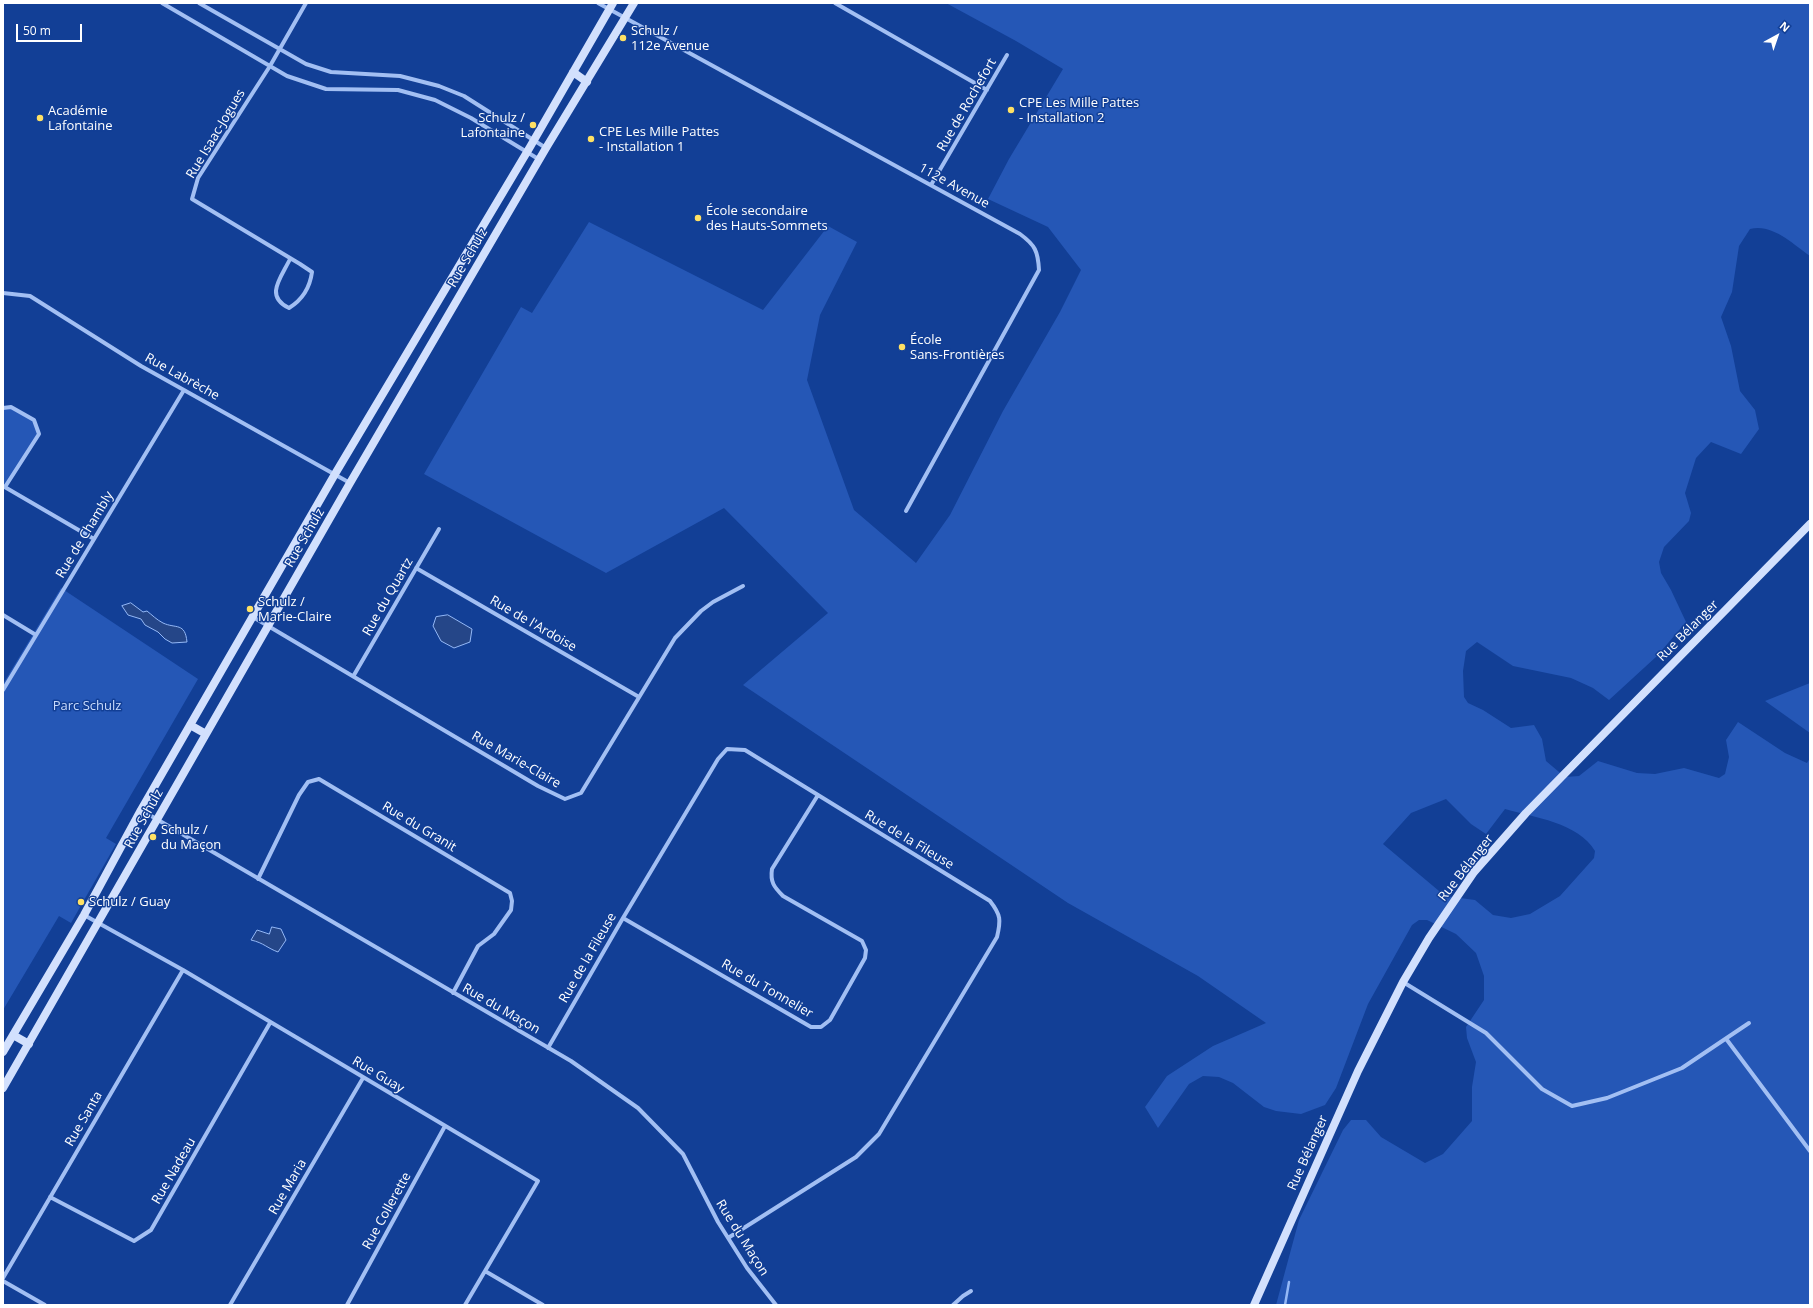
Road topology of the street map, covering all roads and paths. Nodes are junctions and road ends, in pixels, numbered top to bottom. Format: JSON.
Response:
{"nodes":[{"id":1,"x":162,"y":3,"type":"edge"},
{"id":2,"x":199,"y":3,"type":"edge"},
{"id":3,"x":306,"y":3,"type":"edge"},
{"id":4,"x":598,"y":3,"type":"edge"},
{"id":5,"x":634,"y":3,"type":"edge"},
{"id":6,"x":835,"y":3,"type":"edge"},
{"id":7,"x":611,"y":6,"type":"edge"},
{"id":8,"x":625,"y":18,"type":"junction"},
{"id":9,"x":280,"y":50,"type":"junction"},
{"id":10,"x":1007,"y":55,"type":"dead end"},
{"id":11,"x":270,"y":66,"type":"junction"},
{"id":12,"x":573,"y":72,"type":"junction"},
{"id":13,"x":587,"y":82,"type":"junction"},
{"id":14,"x":987,"y":90,"type":"junction"},
{"id":15,"x":534,"y":141,"type":"junction"},
{"id":16,"x":546,"y":148,"type":"junction"},
{"id":17,"x":527,"y":152,"type":"junction"},
{"id":18,"x":540,"y":160,"type":"junction"},
{"id":19,"x":931,"y":185,"type":"junction"},
{"id":20,"x":290,"y":259,"type":"junction"},
{"id":21,"x":3,"y":293,"type":"edge"},
{"id":22,"x":184,"y":390,"type":"junction"},
{"id":23,"x":3,"y":408,"type":"edge"},
{"id":24,"x":335,"y":474,"type":"junction"},
{"id":25,"x":350,"y":483,"type":"junction"},
{"id":26,"x":4,"y":486,"type":"edge"},
{"id":27,"x":906,"y":511,"type":"dead end"},
{"id":28,"x":1810,"y":524,"type":"edge"},
{"id":29,"x":439,"y":529,"type":"dead end"},
{"id":30,"x":94,"y":539,"type":"junction"},
{"id":31,"x":416,"y":568,"type":"junction"},
{"id":32,"x":744,"y":586,"type":"dead end"},
{"id":33,"x":3,"y":615,"type":"edge"},
{"id":34,"x":253,"y":617,"type":"junction"},
{"id":35,"x":268,"y":626,"type":"junction"},
{"id":36,"x":36,"y":635,"type":"junction"},
{"id":37,"x":354,"y":675,"type":"junction"},
{"id":38,"x":3,"y":690,"type":"edge"},
{"id":39,"x":638,"y":697,"type":"junction"},
{"id":40,"x":190,"y":725,"type":"junction"},
{"id":41,"x":206,"y":734,"type":"junction"},
{"id":42,"x":818,"y":795,"type":"junction"},
{"id":43,"x":141,"y":810,"type":"junction"},
{"id":44,"x":157,"y":819,"type":"junction"},
{"id":45,"x":258,"y":879,"type":"junction"},
{"id":46,"x":84,"y":915,"type":"junction"},
{"id":47,"x":623,"y":918,"type":"junction"},
{"id":48,"x":99,"y":923,"type":"junction"},
{"id":49,"x":183,"y":970,"type":"junction"},
{"id":50,"x":1403,"y":982,"type":"junction"},
{"id":51,"x":453,"y":993,"type":"junction"},
{"id":52,"x":270,"y":1022,"type":"junction"},
{"id":53,"x":1749,"y":1023,"type":"dead end"},
{"id":54,"x":13,"y":1035,"type":"junction"},
{"id":55,"x":1726,"y":1040,"type":"junction"},
{"id":56,"x":29,"y":1044,"type":"junction"},
{"id":57,"x":548,"y":1048,"type":"junction"},
{"id":58,"x":3,"y":1052,"type":"edge"},
{"id":59,"x":363,"y":1078,"type":"junction"},
{"id":60,"x":3,"y":1088,"type":"edge"},
{"id":61,"x":445,"y":1126,"type":"junction"},
{"id":62,"x":1810,"y":1150,"type":"edge"},
{"id":63,"x":50,"y":1197,"type":"junction"},
{"id":64,"x":728,"y":1238,"type":"junction"},
{"id":65,"x":485,"y":1271,"type":"junction"},
{"id":66,"x":3,"y":1279,"type":"edge"},
{"id":67,"x":971,"y":1291,"type":"dead end"},
{"id":68,"x":45,"y":1305,"type":"edge"},
{"id":69,"x":230,"y":1305,"type":"edge"},
{"id":70,"x":347,"y":1305,"type":"edge"},
{"id":71,"x":465,"y":1305,"type":"edge"},
{"id":72,"x":543,"y":1305,"type":"edge"},
{"id":73,"x":776,"y":1305,"type":"edge"},
{"id":74,"x":953,"y":1305,"type":"edge"},
{"id":75,"x":1254,"y":1305,"type":"edge"}],
"edges":[{"from":1,"to":11,"type":"street"},
{"from":2,"to":9,"type":"street"},
{"from":3,"to":9,"type":"street","name":"Rue Isaac-Jogues"},
{"from":4,"to":7,"type":"street","name":"112e Avenue"},
{"from":5,"to":8,"type":"street","name":"Rue Schulz"},
{"from":6,"to":14,"type":"street"},
{"from":7,"to":8,"type":"street","name":"112e Avenue"},
{"from":7,"to":12,"type":"street","name":"Rue Schulz"},
{"from":8,"to":13,"type":"street","name":"Rue Schulz"},
{"from":8,"to":19,"type":"street","name":"112e Avenue"},
{"from":9,"to":11,"type":"street","name":"Rue Isaac-Jogues"},
{"from":9,"to":15,"type":"street"},
{"from":10,"to":14,"type":"street","name":"Rue de Rochefort"},
{"from":11,"to":17,"type":"street"},
{"from":11,"to":20,"type":"street","name":"Rue Isaac-Jogues"},
{"from":12,"to":13,"type":"street"},
{"from":12,"to":15,"type":"street","name":"Rue Schulz"},
{"from":13,"to":16,"type":"street","name":"Rue Schulz"},
{"from":14,"to":19,"type":"street","name":"Rue de Rochefort"},
{"from":15,"to":16,"type":"street"},
{"from":15,"to":17,"type":"street","name":"Rue Schulz"},
{"from":16,"to":18,"type":"street","name":"Rue Schulz"},
{"from":17,"to":18,"type":"street"},
{"from":17,"to":24,"type":"street","name":"Rue Schulz"},
{"from":18,"to":25,"type":"street","name":"Rue Schulz"},
{"from":19,"to":27,"type":"street","name":"112e Avenue"},
{"from":20,"to":20,"type":"street","name":"Rue Isaac-Jogues"},
{"from":21,"to":22,"type":"street","name":"Rue Labrèche"},
{"from":22,"to":24,"type":"street","name":"Rue Labrèche"},
{"from":22,"to":30,"type":"street","name":"Rue de Chambly"},
{"from":23,"to":26,"type":"street"},
{"from":24,"to":25,"type":"street","name":"Rue Labrèche"},
{"from":24,"to":34,"type":"street","name":"Rue Schulz"},
{"from":25,"to":35,"type":"street","name":"Rue Schulz"},
{"from":26,"to":30,"type":"street"},
{"from":28,"to":50,"type":"street","name":"Rue Bélanger"},
{"from":29,"to":31,"type":"street","name":"Rue du Quartz"},
{"from":30,"to":36,"type":"street","name":"Rue de Chambly"},
{"from":31,"to":37,"type":"street","name":"Rue du Quartz"},
{"from":31,"to":39,"type":"street","name":"Rue de l'Ardoise"},
{"from":32,"to":39,"type":"street","name":"Rue Marie-Claire"},
{"from":33,"to":36,"type":"street"},
{"from":34,"to":35,"type":"street","name":"Rue Marie-Claire"},
{"from":34,"to":40,"type":"street","name":"Rue Schulz"},
{"from":35,"to":37,"type":"street","name":"Rue Marie-Claire"},
{"from":35,"to":41,"type":"street","name":"Rue Schulz"},
{"from":36,"to":38,"type":"street","name":"Rue de Chambly"},
{"from":37,"to":39,"type":"street","name":"Rue Marie-Claire"},
{"from":40,"to":41,"type":"street"},
{"from":40,"to":43,"type":"street","name":"Rue Schulz"},
{"from":41,"to":44,"type":"street","name":"Rue Schulz"},
{"from":42,"to":47,"type":"street","name":"Rue de la Fileuse"},
{"from":42,"to":47,"type":"street","name":"Rue du Tonnelier"},
{"from":42,"to":64,"type":"street","name":"Rue de la Fileuse"},
{"from":43,"to":44,"type":"street","name":"Rue du Maçon"},
{"from":43,"to":46,"type":"street","name":"Rue Schulz"},
{"from":44,"to":45,"type":"street","name":"Rue du Maçon"},
{"from":44,"to":48,"type":"street","name":"Rue Schulz"},
{"from":45,"to":51,"type":"street","name":"Rue du Maçon"},
{"from":45,"to":51,"type":"street","name":"Rue du Granit"},
{"from":46,"to":48,"type":"street","name":"Rue Guay"},
{"from":46,"to":54,"type":"street","name":"Rue Schulz"},
{"from":47,"to":57,"type":"street","name":"Rue de la Fileuse"},
{"from":48,"to":49,"type":"street","name":"Rue Guay"},
{"from":48,"to":56,"type":"street","name":"Rue Schulz"},
{"from":49,"to":52,"type":"street","name":"Rue Guay"},
{"from":49,"to":63,"type":"street","name":"Rue Santa"},
{"from":50,"to":55,"type":"street"},
{"from":50,"to":75,"type":"street","name":"Rue Bélanger"},
{"from":51,"to":57,"type":"street","name":"Rue du Maçon"},
{"from":52,"to":59,"type":"street","name":"Rue Guay"},
{"from":52,"to":63,"type":"street","name":"Rue Nadeau"},
{"from":53,"to":55,"type":"street"},
{"from":54,"to":56,"type":"street"},
{"from":54,"to":58,"type":"street","name":"Rue Schulz"},
{"from":55,"to":62,"type":"street"},
{"from":56,"to":60,"type":"street","name":"Rue Schulz"},
{"from":57,"to":64,"type":"street","name":"Rue du Maçon"},
{"from":59,"to":61,"type":"street","name":"Rue Guay"},
{"from":59,"to":69,"type":"street","name":"Rue Maria"},
{"from":61,"to":65,"type":"street","name":"Rue Guay"},
{"from":61,"to":70,"type":"street","name":"Rue Collerette"},
{"from":63,"to":66,"type":"street","name":"Rue Santa"},
{"from":64,"to":73,"type":"street","name":"Rue du Maçon"},
{"from":65,"to":71,"type":"street","name":"Rue Guay"},
{"from":65,"to":72,"type":"street"},
{"from":66,"to":68,"type":"street"},
{"from":67,"to":74,"type":"street"}]}
